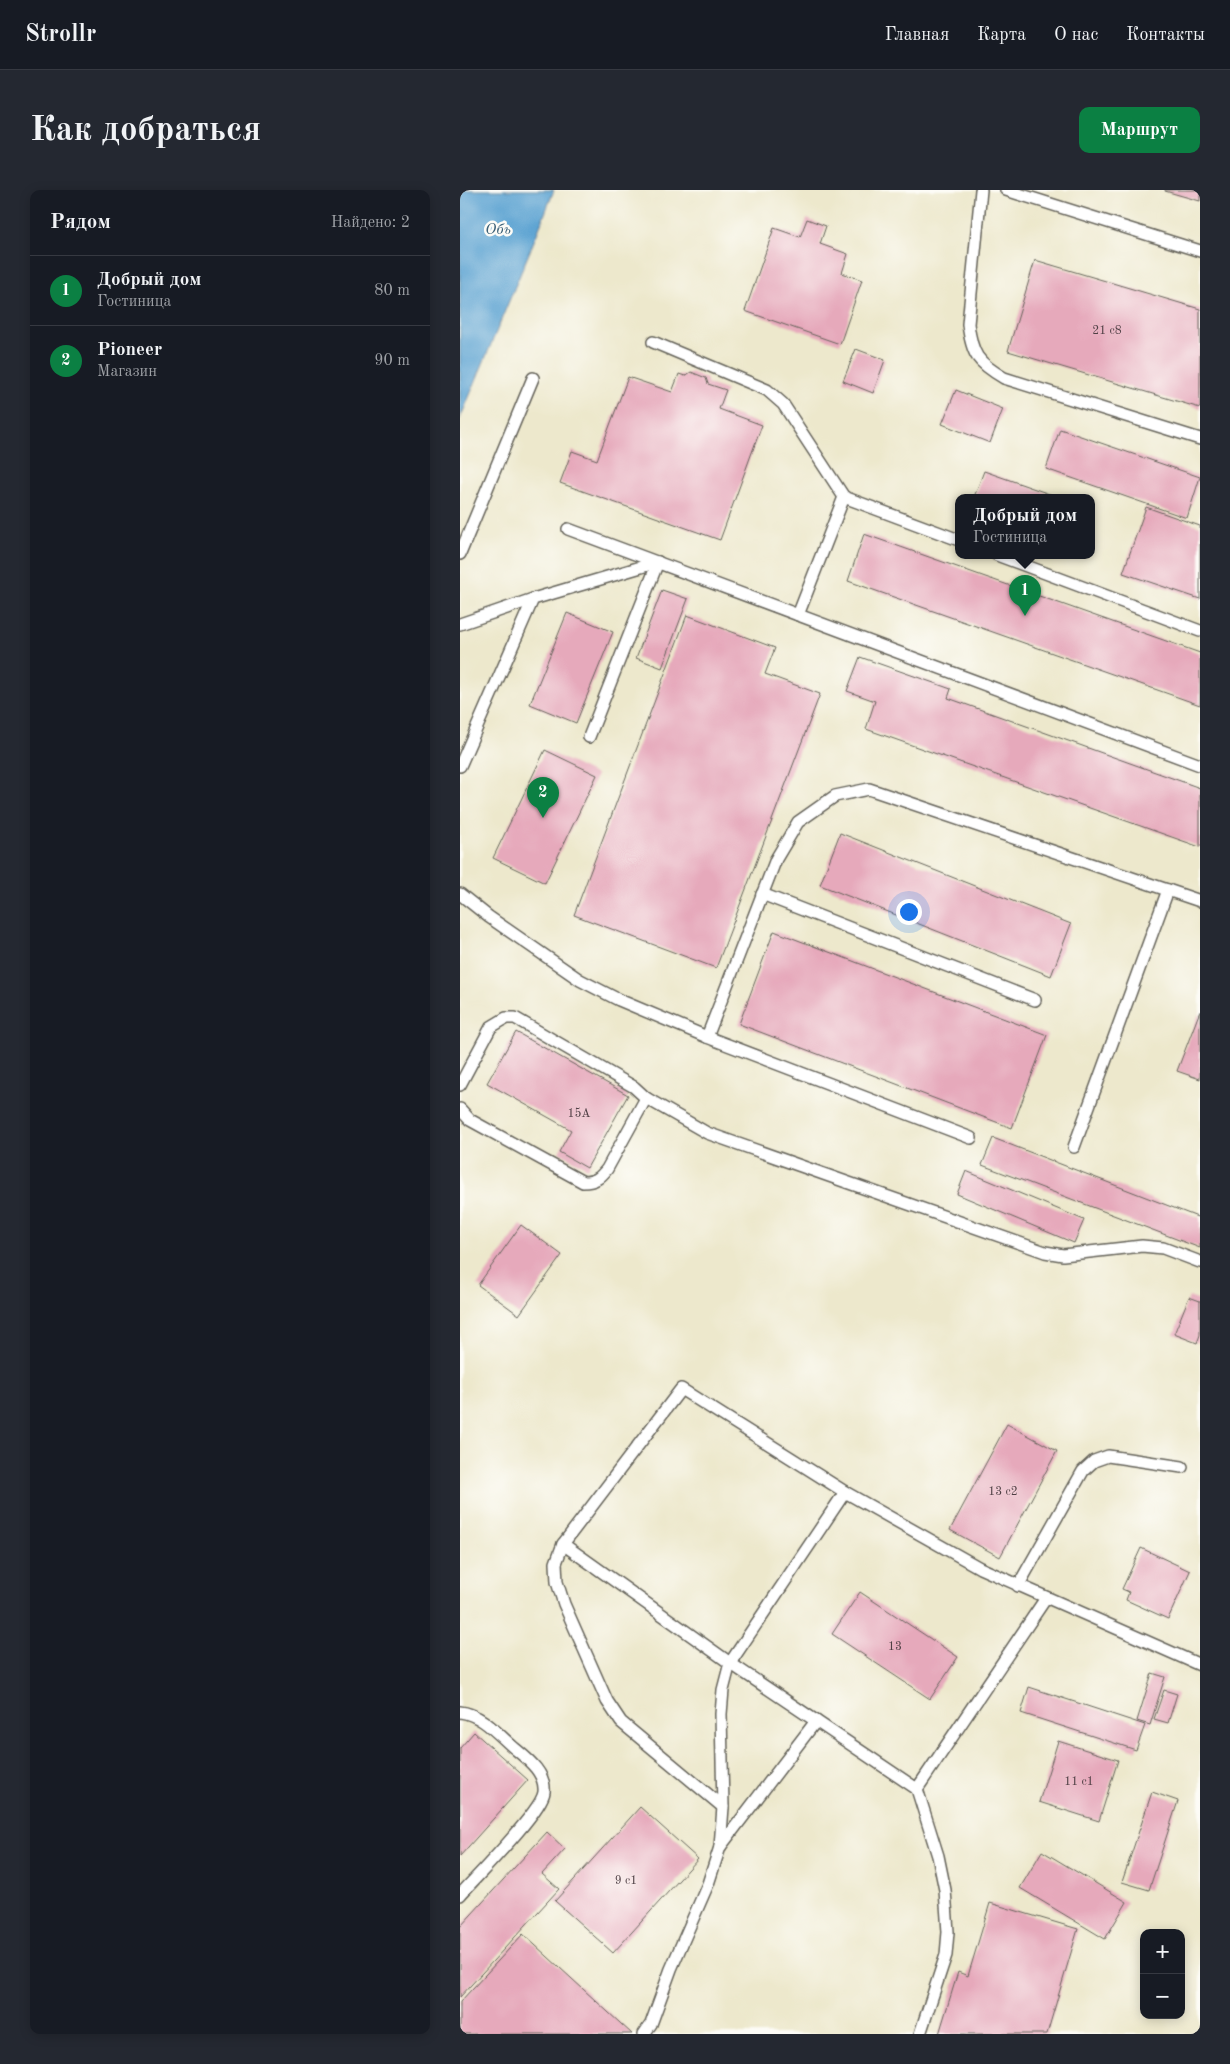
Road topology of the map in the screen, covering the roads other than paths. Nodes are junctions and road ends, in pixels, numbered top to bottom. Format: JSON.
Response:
{"nodes":[{"id":1,"x":981,"y":190,"type":"edge"},
{"id":2,"x":1006,"y":190,"type":"edge"},
{"id":3,"x":1200,"y":251,"type":"edge"},
{"id":4,"x":653,"y":342,"type":"dead end"},
{"id":5,"x":533,"y":378,"type":"dead end"},
{"id":6,"x":1200,"y":439,"type":"edge"},
{"id":7,"x":844,"y":497,"type":"junction"},
{"id":8,"x":568,"y":528,"type":"dead end"},
{"id":9,"x":955,"y":539,"type":"edge"},
{"id":10,"x":460,"y":554,"type":"edge"},
{"id":11,"x":1008,"y":559,"type":"edge"},
{"id":12,"x":658,"y":562,"type":"junction"},
{"id":13,"x":533,"y":599,"type":"junction"},
{"id":14,"x":798,"y":615,"type":"junction"},
{"id":15,"x":460,"y":624,"type":"edge"},
{"id":16,"x":1200,"y":632,"type":"edge"},
{"id":17,"x":589,"y":737,"type":"dead end"},
{"id":18,"x":1200,"y":765,"type":"edge"},
{"id":19,"x":460,"y":766,"type":"edge"},
{"id":20,"x":1168,"y":890,"type":"junction"},
{"id":21,"x":460,"y":894,"type":"edge"},
{"id":22,"x":762,"y":894,"type":"junction"},
{"id":23,"x":1200,"y":901,"type":"edge"},
{"id":24,"x":1035,"y":1000,"type":"dead end"},
{"id":25,"x":707,"y":1036,"type":"junction"},
{"id":26,"x":460,"y":1084,"type":"edge"},
{"id":27,"x":646,"y":1098,"type":"junction"},
{"id":28,"x":460,"y":1109,"type":"edge"},
{"id":29,"x":971,"y":1138,"type":"dead end"},
{"id":30,"x":1074,"y":1147,"type":"dead end"},
{"id":31,"x":1200,"y":1262,"type":"edge"},
{"id":32,"x":1182,"y":1467,"type":"dead end"},
{"id":33,"x":845,"y":1492,"type":"junction"},
{"id":34,"x":564,"y":1544,"type":"junction"},
{"id":35,"x":1018,"y":1586,"type":"junction"},
{"id":36,"x":1046,"y":1598,"type":"junction"},
{"id":37,"x":730,"y":1662,"type":"junction"},
{"id":38,"x":1200,"y":1665,"type":"edge"},
{"id":39,"x":460,"y":1712,"type":"edge"},
{"id":40,"x":816,"y":1721,"type":"junction"},
{"id":41,"x":917,"y":1789,"type":"junction"},
{"id":42,"x":723,"y":1807,"type":"junction"},
{"id":43,"x":720,"y":1847,"type":"junction"},
{"id":44,"x":460,"y":1894,"type":"edge"},
{"id":45,"x":644,"y":2034,"type":"edge"},
{"id":46,"x":920,"y":2034,"type":"edge"}],
"edges":[{"from":1,"to":6,"type":"lane"},
{"from":2,"to":3,"type":"lane"},
{"from":4,"to":7,"type":"lane"},
{"from":5,"to":10,"type":"lane"},
{"from":7,"to":9,"type":"lane"},
{"from":7,"to":14,"type":"lane"},
{"from":8,"to":12,"type":"lane"},
{"from":11,"to":16,"type":"lane"},
{"from":12,"to":13,"type":"lane"},
{"from":12,"to":14,"type":"lane"},
{"from":12,"to":17,"type":"lane"},
{"from":13,"to":15,"type":"lane"},
{"from":13,"to":19,"type":"lane"},
{"from":14,"to":18,"type":"lane"},
{"from":20,"to":22,"type":"lane"},
{"from":20,"to":23,"type":"lane"},
{"from":20,"to":30,"type":"lane"},
{"from":21,"to":25,"type":"lane"},
{"from":22,"to":24,"type":"lane"},
{"from":22,"to":25,"type":"lane"},
{"from":25,"to":29,"type":"lane"},
{"from":26,"to":27,"type":"lane"},
{"from":27,"to":28,"type":"lane"},
{"from":27,"to":31,"type":"lane"},
{"from":32,"to":35,"type":"lane"},
{"from":33,"to":34,"type":"lane"},
{"from":33,"to":35,"type":"lane"},
{"from":33,"to":37,"type":"lane"},
{"from":34,"to":37,"type":"lane"},
{"from":34,"to":42,"type":"lane"},
{"from":35,"to":36,"type":"lane"},
{"from":36,"to":38,"type":"lane"},
{"from":36,"to":41,"type":"lane"},
{"from":37,"to":40,"type":"lane"},
{"from":37,"to":42,"type":"lane"},
{"from":39,"to":44,"type":"lane"},
{"from":40,"to":41,"type":"lane"},
{"from":40,"to":43,"type":"lane"},
{"from":41,"to":46,"type":"lane"},
{"from":42,"to":43,"type":"lane"},
{"from":43,"to":45,"type":"lane"}]}
